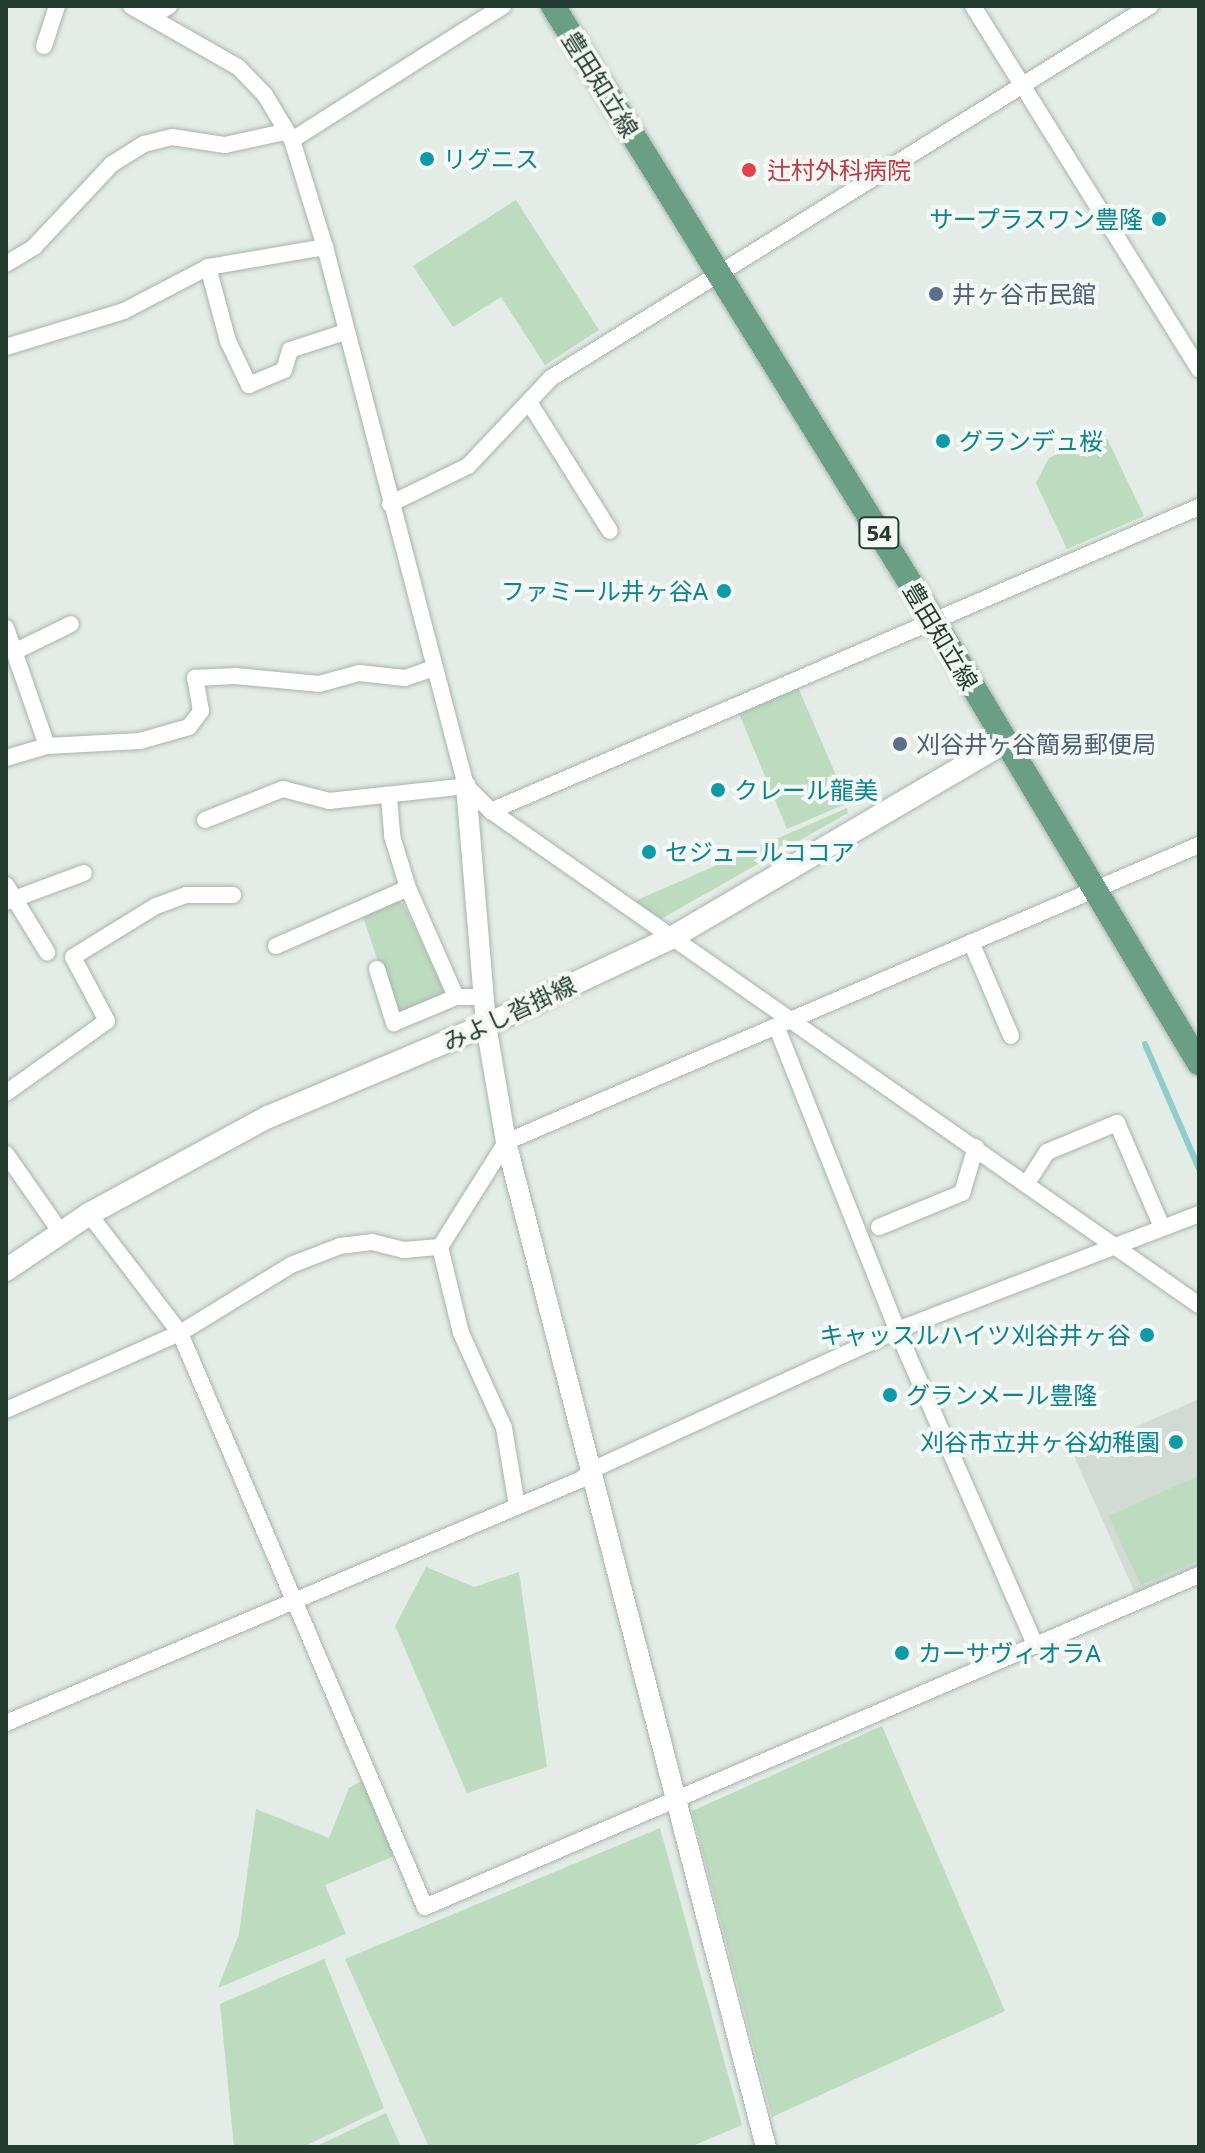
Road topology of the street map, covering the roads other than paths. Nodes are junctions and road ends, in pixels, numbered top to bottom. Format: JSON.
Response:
{"nodes":[{"id":1,"x":57,"y":6,"type":"edge"},
{"id":2,"x":131,"y":6,"type":"edge"},
{"id":3,"x":169,"y":6,"type":"edge"},
{"id":4,"x":503,"y":6,"type":"edge"},
{"id":5,"x":553,"y":6,"type":"edge"},
{"id":6,"x":973,"y":6,"type":"edge"},
{"id":7,"x":1150,"y":6,"type":"edge"},
{"id":8,"x":151,"y":17,"type":"junction"},
{"id":9,"x":44,"y":46,"type":"dead end"},
{"id":10,"x":1022,"y":84,"type":"junction"},
{"id":11,"x":288,"y":136,"type":"junction"},
{"id":12,"x":325,"y":247,"type":"junction"},
{"id":13,"x":6,"y":264,"type":"edge"},
{"id":14,"x":208,"y":267,"type":"junction"},
{"id":15,"x":720,"y":274,"type":"junction"},
{"id":16,"x":345,"y":332,"type":"junction"},
{"id":17,"x":6,"y":347,"type":"edge"},
{"id":18,"x":1199,"y":369,"type":"edge"},
{"id":19,"x":529,"y":402,"type":"junction"},
{"id":20,"x":390,"y":504,"type":"junction"},
{"id":21,"x":1199,"y":507,"type":"edge"},
{"id":22,"x":610,"y":531,"type":"dead end"},
{"id":23,"x":935,"y":623,"type":"junction"},
{"id":24,"x":71,"y":624,"type":"dead end"},
{"id":25,"x":6,"y":628,"type":"edge"},
{"id":26,"x":16,"y":651,"type":"junction"},
{"id":27,"x":434,"y":668,"type":"junction"},
{"id":28,"x":1006,"y":742,"type":"junction"},
{"id":29,"x":47,"y":746,"type":"junction"},
{"id":30,"x":6,"y":758,"type":"edge"},
{"id":31,"x":466,"y":786,"type":"junction"},
{"id":32,"x":389,"y":798,"type":"junction"},
{"id":33,"x":491,"y":811,"type":"junction"},
{"id":34,"x":205,"y":820,"type":"dead end"},
{"id":35,"x":1199,"y":845,"type":"edge"},
{"id":36,"x":84,"y":873,"type":"dead end"},
{"id":37,"x":408,"y":888,"type":"junction"},
{"id":38,"x":1097,"y":892,"type":"junction"},
{"id":39,"x":233,"y":895,"type":"dead end"},
{"id":40,"x":8,"y":896,"type":"edge"},
{"id":41,"x":673,"y":937,"type":"junction"},
{"id":42,"x":971,"y":942,"type":"junction"},
{"id":43,"x":276,"y":946,"type":"dead end"},
{"id":44,"x":47,"y":952,"type":"dead end"},
{"id":45,"x":377,"y":969,"type":"dead end"},
{"id":46,"x":456,"y":997,"type":"junction"},
{"id":47,"x":484,"y":997,"type":"junction"},
{"id":48,"x":486,"y":1025,"type":"junction"},
{"id":49,"x":784,"y":1025,"type":"junction"},
{"id":50,"x":1011,"y":1036,"type":"dead end"},
{"id":51,"x":1199,"y":1063,"type":"edge"},
{"id":52,"x":6,"y":1093,"type":"edge"},
{"id":53,"x":506,"y":1142,"type":"junction"},
{"id":54,"x":976,"y":1147,"type":"junction"},
{"id":55,"x":6,"y":1154,"type":"edge"},
{"id":56,"x":1027,"y":1183,"type":"junction"},
{"id":57,"x":89,"y":1214,"type":"junction"},
{"id":58,"x":1199,"y":1214,"type":"edge"},
{"id":59,"x":879,"y":1227,"type":"dead end"},
{"id":60,"x":1162,"y":1227,"type":"junction"},
{"id":61,"x":60,"y":1231,"type":"junction"},
{"id":62,"x":440,"y":1247,"type":"junction"},
{"id":63,"x":1119,"y":1248,"type":"junction"},
{"id":64,"x":6,"y":1270,"type":"edge"},
{"id":65,"x":1199,"y":1305,"type":"edge"},
{"id":66,"x":897,"y":1330,"type":"junction"},
{"id":67,"x":180,"y":1333,"type":"junction"},
{"id":68,"x":6,"y":1410,"type":"edge"},
{"id":69,"x":594,"y":1469,"type":"junction"},
{"id":70,"x":517,"y":1506,"type":"junction"},
{"id":71,"x":1199,"y":1575,"type":"edge"},
{"id":72,"x":296,"y":1603,"type":"junction"},
{"id":73,"x":1035,"y":1645,"type":"junction"},
{"id":74,"x":6,"y":1723,"type":"edge"},
{"id":75,"x":676,"y":1804,"type":"junction"},
{"id":76,"x":766,"y":2147,"type":"edge"}],
"edges":[{"from":1,"to":9,"type":"street"},
{"from":2,"to":8,"type":"street"},
{"from":3,"to":8,"type":"street"},
{"from":4,"to":11,"type":"street"},
{"from":5,"to":15,"type":"main road","name":"豊田知立線","number":"54"},
{"from":6,"to":10,"type":"street"},
{"from":7,"to":10,"type":"street"},
{"from":8,"to":11,"type":"street"},
{"from":10,"to":15,"type":"street"},
{"from":10,"to":18,"type":"street"},
{"from":11,"to":12,"type":"street"},
{"from":11,"to":13,"type":"street"},
{"from":12,"to":14,"type":"street"},
{"from":12,"to":16,"type":"street"},
{"from":14,"to":16,"type":"street"},
{"from":14,"to":17,"type":"street"},
{"from":15,"to":19,"type":"street"},
{"from":15,"to":23,"type":"main road","name":"豊田知立線","number":"54"},
{"from":16,"to":20,"type":"street"},
{"from":19,"to":20,"type":"street"},
{"from":19,"to":22,"type":"street"},
{"from":20,"to":27,"type":"street"},
{"from":21,"to":23,"type":"street"},
{"from":23,"to":28,"type":"main road","name":"豊田知立線","number":"54"},
{"from":23,"to":33,"type":"street"},
{"from":24,"to":26,"type":"street"},
{"from":25,"to":26,"type":"street"},
{"from":26,"to":29,"type":"street"},
{"from":27,"to":29,"type":"street"},
{"from":27,"to":31,"type":"street"},
{"from":28,"to":38,"type":"main road","name":"豊田知立線","number":"54"},
{"from":28,"to":41,"type":"main road","name":"みよし沓掛線"},
{"from":29,"to":30,"type":"street"},
{"from":31,"to":32,"type":"street"},
{"from":31,"to":33,"type":"street"},
{"from":31,"to":47,"type":"street"},
{"from":32,"to":34,"type":"street"},
{"from":32,"to":37,"type":"street"},
{"from":33,"to":41,"type":"street"},
{"from":35,"to":38,"type":"street"},
{"from":36,"to":40,"type":"street"},
{"from":37,"to":43,"type":"street"},
{"from":37,"to":46,"type":"street"},
{"from":38,"to":42,"type":"street"},
{"from":38,"to":51,"type":"main road","name":"豊田知立線","number":"54"},
{"from":39,"to":52,"type":"street"},
{"from":40,"to":44,"type":"street"},
{"from":41,"to":48,"type":"main road","name":"みよし沓掛線"},
{"from":41,"to":49,"type":"street"},
{"from":42,"to":49,"type":"street"},
{"from":42,"to":50,"type":"street"},
{"from":45,"to":46,"type":"street"},
{"from":46,"to":47,"type":"street"},
{"from":47,"to":48,"type":"street"},
{"from":48,"to":53,"type":"street"},
{"from":48,"to":57,"type":"main road","name":"みよし沓掛線"},
{"from":49,"to":53,"type":"street"},
{"from":49,"to":54,"type":"street"},
{"from":49,"to":66,"type":"street"},
{"from":53,"to":62,"type":"street"},
{"from":53,"to":69,"type":"street"},
{"from":54,"to":56,"type":"street"},
{"from":54,"to":59,"type":"street"},
{"from":55,"to":61,"type":"street"},
{"from":56,"to":60,"type":"street"},
{"from":56,"to":63,"type":"street"},
{"from":57,"to":61,"type":"main road","name":"みよし沓掛線"},
{"from":57,"to":67,"type":"street"},
{"from":58,"to":60,"type":"street"},
{"from":60,"to":63,"type":"street"},
{"from":61,"to":64,"type":"main road","name":"みよし沓掛線"},
{"from":62,"to":67,"type":"street"},
{"from":62,"to":70,"type":"street"},
{"from":63,"to":65,"type":"street"},
{"from":63,"to":66,"type":"street"},
{"from":66,"to":69,"type":"street"},
{"from":66,"to":73,"type":"street"},
{"from":67,"to":68,"type":"street"},
{"from":67,"to":72,"type":"street"},
{"from":69,"to":70,"type":"street"},
{"from":69,"to":75,"type":"street"},
{"from":70,"to":72,"type":"street"},
{"from":71,"to":73,"type":"street"},
{"from":72,"to":74,"type":"street"},
{"from":72,"to":75,"type":"street"},
{"from":73,"to":75,"type":"street"},
{"from":75,"to":76,"type":"street"}]}
